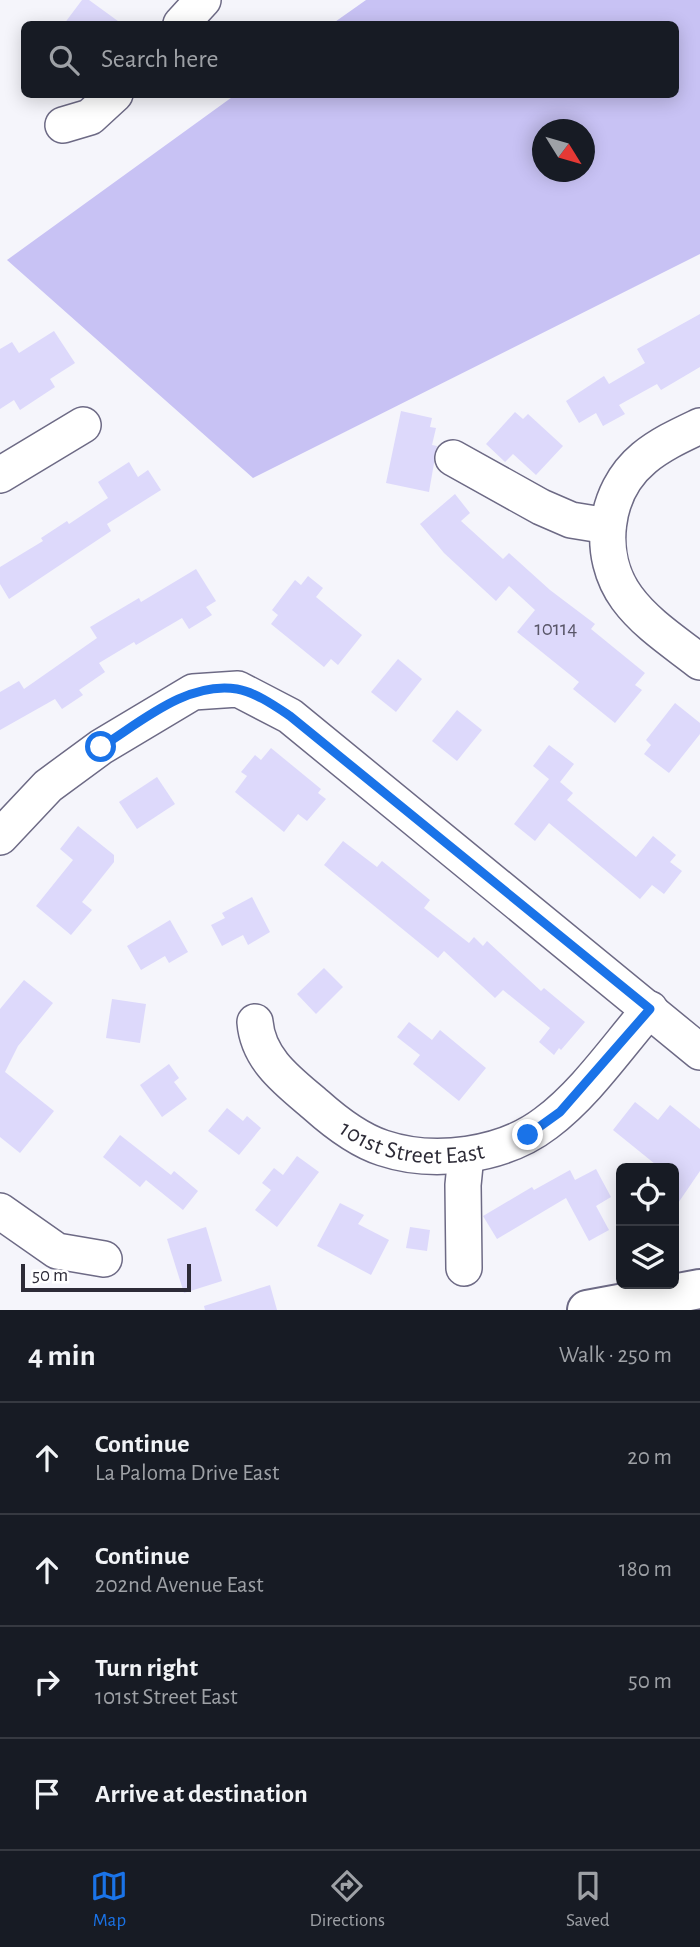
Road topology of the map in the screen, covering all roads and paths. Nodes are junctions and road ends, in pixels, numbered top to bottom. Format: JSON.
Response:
{"nodes":[{"id":1,"x":204,"y":0,"type":"edge"},
{"id":2,"x":184,"y":21,"type":"edge"},
{"id":3,"x":111,"y":98,"type":"edge"},
{"id":4,"x":62,"y":125,"type":"dead end"},
{"id":5,"x":83,"y":425,"type":"dead end"},
{"id":6,"x":700,"y":426,"type":"edge"},
{"id":7,"x":453,"y":458,"type":"dead end"},
{"id":8,"x":0,"y":475,"type":"edge"},
{"id":9,"x":608,"y":526,"type":"junction"},
{"id":10,"x":700,"y":663,"type":"edge"},
{"id":11,"x":0,"y":836,"type":"edge"},
{"id":12,"x":650,"y":1009,"type":"junction"},
{"id":13,"x":255,"y":1022,"type":"dead end"},
{"id":14,"x":700,"y":1052,"type":"edge"},
{"id":15,"x":466,"y":1154,"type":"junction"},
{"id":16,"x":0,"y":1211,"type":"edge"},
{"id":17,"x":104,"y":1259,"type":"dead end"},
{"id":18,"x":464,"y":1268,"type":"dead end"},
{"id":19,"x":700,"y":1289,"type":"edge"},
{"id":20,"x":587,"y":1310,"type":"edge"}],
"edges":[{"from":1,"to":2,"type":"street"},
{"from":3,"to":4,"type":"street"},
{"from":5,"to":8,"type":"street"},
{"from":6,"to":9,"type":"street"},
{"from":7,"to":9,"type":"street"},
{"from":9,"to":10,"type":"street"},
{"from":11,"to":12,"type":"street"},
{"from":12,"to":14,"type":"street"},
{"from":12,"to":15,"type":"street","name":"101st Street East"},
{"from":13,"to":15,"type":"street","name":"101st Street East"},
{"from":15,"to":18,"type":"street"},
{"from":16,"to":17,"type":"street"},
{"from":19,"to":20,"type":"main road"}]}
